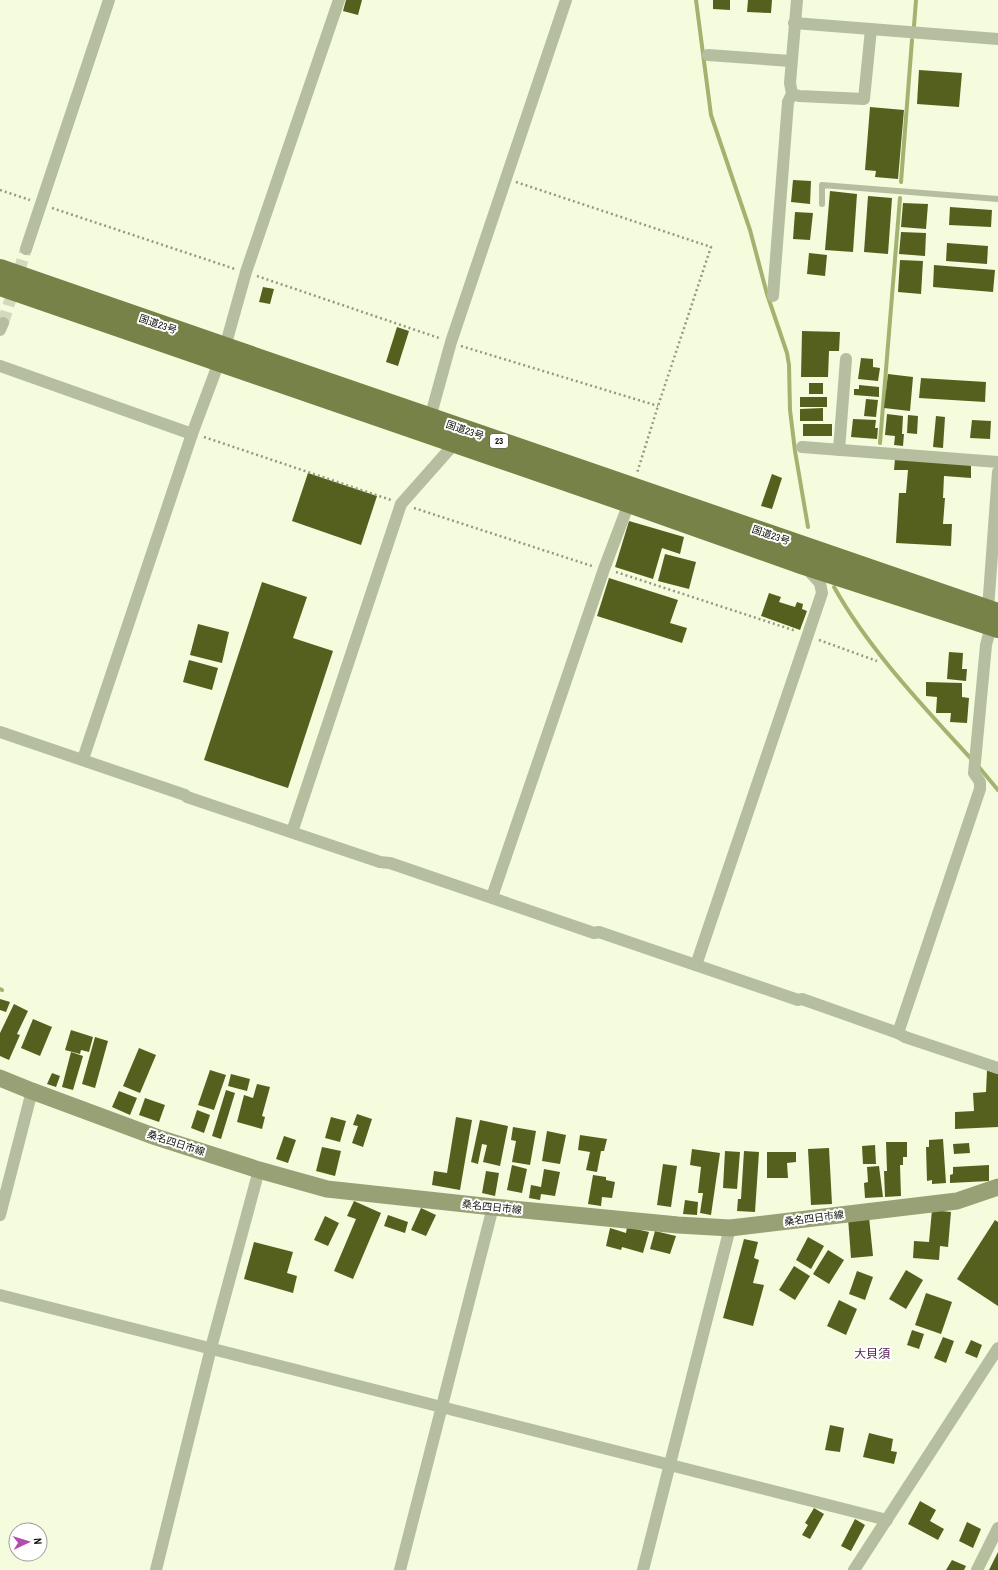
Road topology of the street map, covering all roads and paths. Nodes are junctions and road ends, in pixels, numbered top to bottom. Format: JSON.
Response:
{"nodes":[{"id":1,"x":110,"y":0,"type":"edge"},
{"id":2,"x":338,"y":0,"type":"edge"},
{"id":3,"x":566,"y":0,"type":"edge"},
{"id":4,"x":797,"y":0,"type":"edge"},
{"id":5,"x":794,"y":23,"type":"junction"},
{"id":6,"x":870,"y":29,"type":"junction"},
{"id":7,"x":998,"y":39,"type":"edge"},
{"id":8,"x":708,"y":55,"type":"dead end"},
{"id":9,"x":791,"y":61,"type":"junction"},
{"id":10,"x":792,"y":94,"type":"junction"},
{"id":11,"x":506,"y":179,"type":"junction"},
{"id":12,"x":0,"y":190,"type":"edge"},
{"id":13,"x":998,"y":199,"type":"edge"},
{"id":14,"x":41,"y":204,"type":"junction"},
{"id":15,"x":822,"y":204,"type":"dead end"},
{"id":16,"x":26,"y":249,"type":"tunnel mouth"},
{"id":17,"x":0,"y":269,"type":"edge"},
{"id":18,"x":246,"y":272,"type":"junction"},
{"id":19,"x":0,"y":286,"type":"edge"},
{"id":20,"x":773,"y":296,"type":"dead end"},
{"id":21,"x":451,"y":342,"type":"junction"},
{"id":22,"x":222,"y":355,"type":"junction"},
{"id":23,"x":846,"y":359,"type":"dead end"},
{"id":24,"x":0,"y":366,"type":"edge"},
{"id":25,"x":658,"y":406,"type":"junction"},
{"id":26,"x":430,"y":418,"type":"junction"},
{"id":27,"x":192,"y":434,"type":"junction"},
{"id":28,"x":455,"y":443,"type":"junction"},
{"id":29,"x":802,"y":447,"type":"dead end"},
{"id":30,"x":839,"y":450,"type":"junction"},
{"id":31,"x":998,"y":462,"type":"edge"},
{"id":32,"x":998,"y":472,"type":"edge"},
{"id":33,"x":631,"y":495,"type":"junction"},
{"id":34,"x":401,"y":504,"type":"junction"},
{"id":35,"x":804,"y":565,"type":"junction"},
{"id":36,"x":604,"y":569,"type":"junction"},
{"id":37,"x":994,"y":619,"type":"edge"},
{"id":38,"x":807,"y":635,"type":"junction"},
{"id":39,"x":877,"y":661,"type":"dead end"},
{"id":40,"x":0,"y":732,"type":"edge"},
{"id":41,"x":83,"y":760,"type":"junction"},
{"id":42,"x":292,"y":832,"type":"junction"},
{"id":43,"x":492,"y":897,"type":"junction"},
{"id":44,"x":696,"y":965,"type":"junction"},
{"id":45,"x":898,"y":1032,"type":"junction"},
{"id":46,"x":998,"y":1068,"type":"edge"},
{"id":47,"x":0,"y":1078,"type":"edge"},
{"id":48,"x":32,"y":1091,"type":"junction"},
{"id":49,"x":260,"y":1170,"type":"junction"},
{"id":50,"x":998,"y":1187,"type":"edge"},
{"id":51,"x":493,"y":1207,"type":"junction"},
{"id":52,"x":0,"y":1215,"type":"edge"},
{"id":53,"x":730,"y":1228,"type":"junction"},
{"id":54,"x":0,"y":1295,"type":"edge"},
{"id":55,"x":211,"y":1348,"type":"junction"},
{"id":56,"x":998,"y":1348,"type":"edge"},
{"id":57,"x":441,"y":1407,"type":"junction"},
{"id":58,"x":670,"y":1466,"type":"junction"},
{"id":59,"x":887,"y":1520,"type":"junction"},
{"id":60,"x":998,"y":1528,"type":"edge"},
{"id":61,"x":860,"y":1568,"type":"edge"},
{"id":62,"x":156,"y":1570,"type":"edge"},
{"id":63,"x":400,"y":1570,"type":"edge"},
{"id":64,"x":643,"y":1570,"type":"edge"},
{"id":65,"x":977,"y":1570,"type":"edge"}],
"edges":[{"from":1,"to":14,"type":"street"},
{"from":2,"to":18,"type":"street"},
{"from":3,"to":11,"type":"street"},
{"from":4,"to":5,"type":"street"},
{"from":5,"to":6,"type":"street"},
{"from":5,"to":9,"type":"street"},
{"from":6,"to":7,"type":"street"},
{"from":6,"to":10,"type":"street"},
{"from":8,"to":9,"type":"street"},
{"from":9,"to":10,"type":"street"},
{"from":10,"to":20,"type":"street"},
{"from":11,"to":21,"type":"street"},
{"from":11,"to":25,"type":"path"},
{"from":12,"to":14,"type":"path"},
{"from":13,"to":15,"type":"lane"},
{"from":14,"to":16,"type":"street"},
{"from":14,"to":18,"type":"path"},
{"from":17,"to":22,"type":"highway","name":"国道23号","number":"23"},
{"from":18,"to":21,"type":"path"},
{"from":18,"to":22,"type":"street"},
{"from":19,"to":22,"type":"highway","name":"国道23号","number":"23"},
{"from":21,"to":25,"type":"path"},
{"from":21,"to":26,"type":"street"},
{"from":22,"to":26,"type":"highway","name":"国道23号","number":"23"},
{"from":22,"to":27,"type":"street"},
{"from":22,"to":28,"type":"highway","name":"国道23号","number":"23"},
{"from":23,"to":30,"type":"street"},
{"from":24,"to":27,"type":"street"},
{"from":25,"to":33,"type":"path"},
{"from":26,"to":33,"type":"highway","name":"国道23号","number":"23"},
{"from":27,"to":34,"type":"path"},
{"from":27,"to":41,"type":"street"},
{"from":28,"to":33,"type":"highway","name":"国道23号","number":"23"},
{"from":28,"to":34,"type":"street"},
{"from":29,"to":30,"type":"street"},
{"from":30,"to":31,"type":"street"},
{"from":32,"to":37,"type":"street"},
{"from":33,"to":35,"type":"highway","name":"国道23号","number":"23"},
{"from":33,"to":36,"type":"street"},
{"from":33,"to":37,"type":"highway","name":"国道23号","number":"23"},
{"from":34,"to":36,"type":"path"},
{"from":34,"to":42,"type":"street"},
{"from":35,"to":37,"type":"highway","name":"国道23号","number":"23"},
{"from":35,"to":38,"type":"street"},
{"from":36,"to":38,"type":"path"},
{"from":36,"to":43,"type":"street"},
{"from":37,"to":45,"type":"street"},
{"from":38,"to":39,"type":"path"},
{"from":38,"to":44,"type":"street"},
{"from":40,"to":41,"type":"street"},
{"from":41,"to":42,"type":"street"},
{"from":42,"to":43,"type":"street"},
{"from":43,"to":44,"type":"street"},
{"from":44,"to":45,"type":"street"},
{"from":45,"to":46,"type":"street"},
{"from":47,"to":48,"type":"main road","name":"桑名四日市線"},
{"from":48,"to":49,"type":"main road","name":"桑名四日市線"},
{"from":48,"to":52,"type":"street"},
{"from":49,"to":51,"type":"main road","name":"桑名四日市線"},
{"from":49,"to":55,"type":"street"},
{"from":50,"to":53,"type":"main road","name":"桑名四日市線"},
{"from":51,"to":53,"type":"main road","name":"桑名四日市線"},
{"from":51,"to":57,"type":"street"},
{"from":53,"to":58,"type":"street"},
{"from":54,"to":55,"type":"street"},
{"from":55,"to":57,"type":"street"},
{"from":55,"to":62,"type":"street"},
{"from":56,"to":59,"type":"street"},
{"from":57,"to":58,"type":"street"},
{"from":57,"to":63,"type":"street"},
{"from":58,"to":59,"type":"street"},
{"from":58,"to":64,"type":"street"},
{"from":59,"to":61,"type":"street"},
{"from":60,"to":65,"type":"street"}]}
